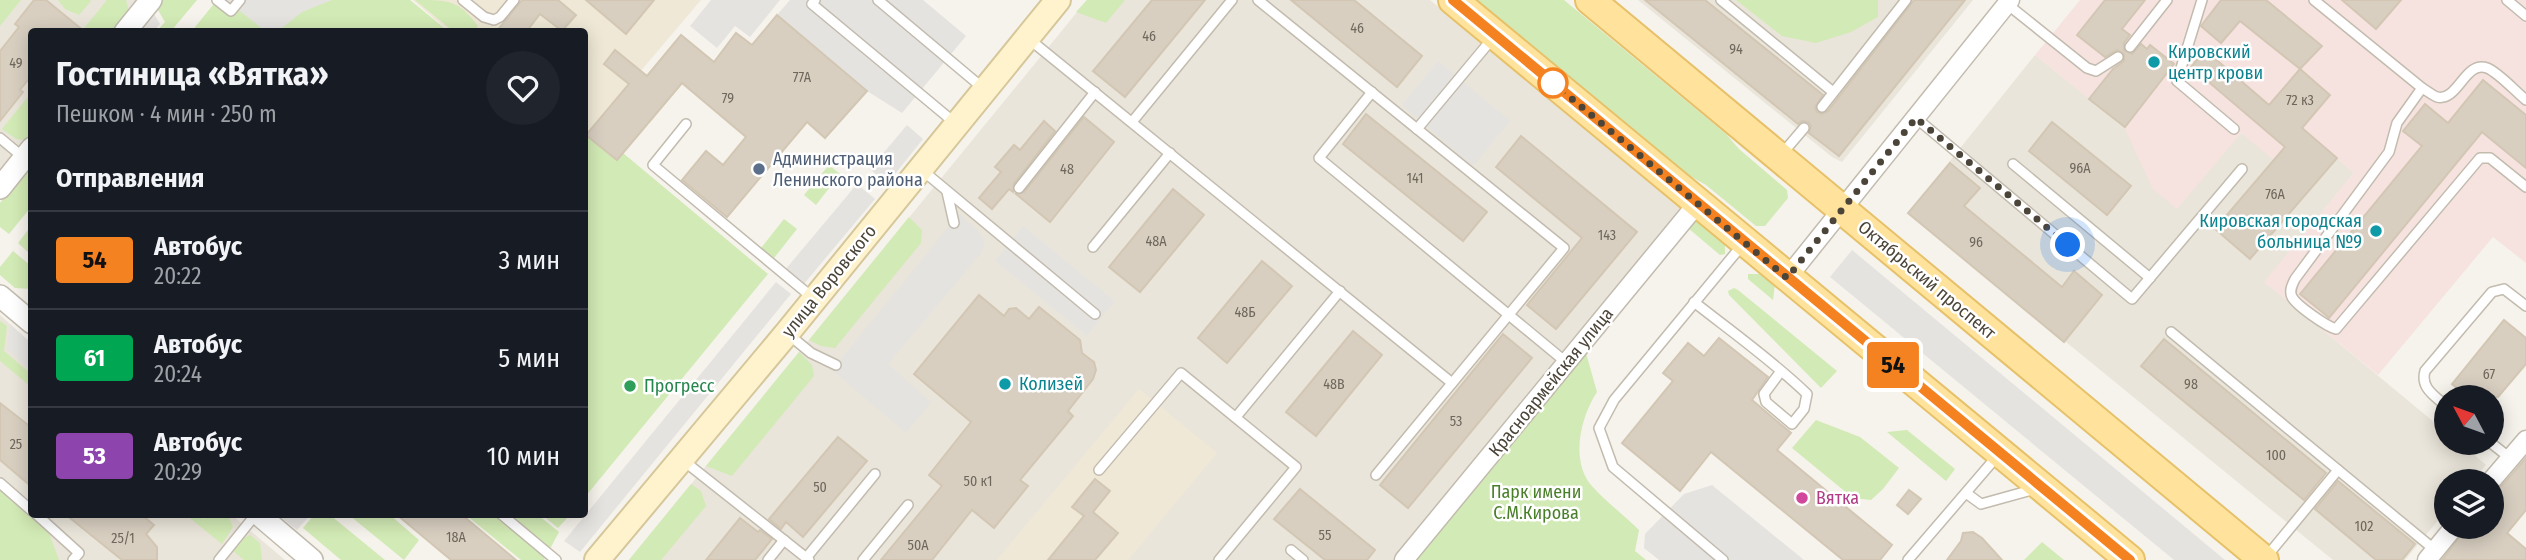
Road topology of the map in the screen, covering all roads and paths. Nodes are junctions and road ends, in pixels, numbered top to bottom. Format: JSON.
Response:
{"nodes":[{"id":1,"x":151,"y":0,"type":"edge"},
{"id":2,"x":218,"y":0,"type":"edge"},
{"id":3,"x":240,"y":0,"type":"edge"},
{"id":4,"x":463,"y":0,"type":"edge"},
{"id":5,"x":514,"y":0,"type":"edge"},
{"id":6,"x":816,"y":0,"type":"edge"},
{"id":7,"x":878,"y":0,"type":"edge"},
{"id":8,"x":1058,"y":0,"type":"edge"},
{"id":9,"x":1232,"y":0,"type":"edge"},
{"id":10,"x":1258,"y":0,"type":"edge"},
{"id":11,"x":1453,"y":0,"type":"edge"},
{"id":12,"x":1721,"y":0,"type":"edge"},
{"id":13,"x":1906,"y":0,"type":"edge"},
{"id":14,"x":2167,"y":0,"type":"edge"},
{"id":15,"x":2202,"y":0,"type":"edge"},
{"id":16,"x":2314,"y":0,"type":"edge"},
{"id":17,"x":2507,"y":0,"type":"edge"},
{"id":18,"x":2009,"y":2,"type":"edge"},
{"id":19,"x":1602,"y":4,"type":"edge"},
{"id":20,"x":2327,"y":4,"type":"edge"},
{"id":21,"x":2526,"y":16,"type":"edge"},
{"id":22,"x":128,"y":28,"type":"edge"},
{"id":23,"x":1495,"y":34,"type":"junction"},
{"id":24,"x":1028,"y":38,"type":"junction"},
{"id":25,"x":2130,"y":47,"type":"dead end"},
{"id":26,"x":2118,"y":57,"type":"dead end"},
{"id":27,"x":2423,"y":88,"type":"junction"},
{"id":28,"x":986,"y":90,"type":"junction"},
{"id":29,"x":1096,"y":92,"type":"junction"},
{"id":30,"x":1372,"y":92,"type":"junction"},
{"id":31,"x":1833,"y":92,"type":"junction"},
{"id":32,"x":2526,"y":100,"type":"edge"},
{"id":33,"x":1822,"y":107,"type":"dead end"},
{"id":34,"x":1916,"y":118,"type":"junction"},
{"id":35,"x":1132,"y":122,"type":"junction"},
{"id":36,"x":686,"y":124,"type":"dead end"},
{"id":37,"x":957,"y":124,"type":"junction"},
{"id":38,"x":1804,"y":128,"type":"dead end"},
{"id":39,"x":1417,"y":129,"type":"junction"},
{"id":40,"x":2234,"y":129,"type":"dead end"},
{"id":41,"x":0,"y":138,"type":"edge"},
{"id":42,"x":28,"y":153,"type":"edge"},
{"id":43,"x":1170,"y":153,"type":"junction"},
{"id":44,"x":1780,"y":157,"type":"junction"},
{"id":45,"x":2012,"y":164,"type":"dead end"},
{"id":46,"x":920,"y":169,"type":"junction"},
{"id":47,"x":2242,"y":169,"type":"dead end"},
{"id":48,"x":2526,"y":187,"type":"edge"},
{"id":49,"x":0,"y":188,"type":"edge"},
{"id":50,"x":1019,"y":188,"type":"dead end"},
{"id":51,"x":947,"y":192,"type":"junction"},
{"id":52,"x":1697,"y":204,"type":"junction"},
{"id":53,"x":1842,"y":210,"type":"junction"},
{"id":54,"x":954,"y":223,"type":"dead end"},
{"id":55,"x":1744,"y":242,"type":"junction"},
{"id":56,"x":1093,"y":247,"type":"dead end"},
{"id":57,"x":1787,"y":278,"type":"junction"},
{"id":58,"x":2150,"y":278,"type":"junction"},
{"id":59,"x":1340,"y":291,"type":"junction"},
{"id":60,"x":0,"y":296,"type":"edge"},
{"id":61,"x":814,"y":299,"type":"junction"},
{"id":62,"x":1694,"y":302,"type":"junction"},
{"id":63,"x":2526,"y":306,"type":"edge"},
{"id":64,"x":1095,"y":314,"type":"dead end"},
{"id":65,"x":1509,"y":315,"type":"junction"},
{"id":66,"x":28,"y":320,"type":"edge"},
{"id":67,"x":2171,"y":332,"type":"dead end"},
{"id":68,"x":787,"y":333,"type":"junction"},
{"id":69,"x":1567,"y":363,"type":"junction"},
{"id":70,"x":836,"y":365,"type":"dead end"},
{"id":71,"x":1781,"y":371,"type":"junction"},
{"id":72,"x":1452,"y":383,"type":"junction"},
{"id":73,"x":2434,"y":394,"type":"edge"},
{"id":74,"x":1236,"y":417,"type":"junction"},
{"id":75,"x":2526,"y":440,"type":"edge"},
{"id":76,"x":2000,"y":453,"type":"junction"},
{"id":77,"x":2504,"y":453,"type":"edge"},
{"id":78,"x":682,"y":458,"type":"junction"},
{"id":79,"x":2510,"y":458,"type":"junction"},
{"id":80,"x":2501,"y":469,"type":"edge"},
{"id":81,"x":1099,"y":470,"type":"dead end"},
{"id":82,"x":2338,"y":470,"type":"junction"},
{"id":83,"x":875,"y":474,"type":"dead end"},
{"id":84,"x":1376,"y":475,"type":"dead end"},
{"id":85,"x":0,"y":483,"type":"edge"},
{"id":86,"x":2042,"y":487,"type":"junction"},
{"id":87,"x":1965,"y":493,"type":"junction"},
{"id":88,"x":908,"y":505,"type":"dead end"},
{"id":89,"x":28,"y":508,"type":"edge"},
{"id":90,"x":41,"y":518,"type":"edge"},
{"id":91,"x":254,"y":518,"type":"edge"},
{"id":92,"x":262,"y":518,"type":"edge"},
{"id":93,"x":506,"y":518,"type":"edge"},
{"id":94,"x":2444,"y":539,"type":"edge"},
{"id":95,"x":784,"y":540,"type":"junction"},
{"id":96,"x":1291,"y":550,"type":"dead end"},
{"id":97,"x":2431,"y":555,"type":"edge"},
{"id":98,"x":807,"y":559,"type":"edge"},
{"id":99,"x":73,"y":560,"type":"edge"},
{"id":100,"x":219,"y":560,"type":"edge"},
{"id":101,"x":312,"y":560,"type":"edge"},
{"id":102,"x":556,"y":560,"type":"edge"},
{"id":103,"x":597,"y":560,"type":"edge"},
{"id":104,"x":768,"y":560,"type":"edge"},
{"id":105,"x":863,"y":560,"type":"edge"},
{"id":106,"x":1219,"y":560,"type":"edge"},
{"id":107,"x":1303,"y":560,"type":"edge"},
{"id":108,"x":1404,"y":560,"type":"edge"},
{"id":109,"x":1723,"y":560,"type":"edge"},
{"id":110,"x":1908,"y":560,"type":"edge"},
{"id":111,"x":2130,"y":560,"type":"edge"},
{"id":112,"x":2263,"y":560,"type":"edge"}],
"edges":[{"from":1,"to":22,"type":"street"},
{"from":2,"to":3,"type":"lane"},
{"from":4,"to":5,"type":"lane"},
{"from":6,"to":37,"type":"lane"},
{"from":7,"to":28,"type":"lane"},
{"from":8,"to":24,"type":"main road","name":"улица Воровского"},
{"from":9,"to":35,"type":"lane"},
{"from":10,"to":30,"type":"lane"},
{"from":11,"to":23,"type":"main road"},
{"from":12,"to":31,"type":"lane"},
{"from":13,"to":31,"type":"lane"},
{"from":14,"to":25,"type":"lane"},
{"from":15,"to":40,"type":"lane"},
{"from":16,"to":20,"type":"lane"},
{"from":17,"to":21,"type":"lane"},
{"from":18,"to":26,"type":"lane"},
{"from":18,"to":34,"type":"street"},
{"from":19,"to":44,"type":"main road","name":"Октябрьский проспект"},
{"from":20,"to":27,"type":"lane"},
{"from":23,"to":39,"type":"lane"},
{"from":23,"to":52,"type":"main road"},
{"from":24,"to":28,"type":"main road","name":"улица Воровского"},
{"from":24,"to":29,"type":"lane"},
{"from":27,"to":32,"type":"lane"},
{"from":27,"to":48,"type":"lane"},
{"from":28,"to":37,"type":"main road","name":"улица Воровского"},
{"from":29,"to":35,"type":"lane"},
{"from":29,"to":50,"type":"lane"},
{"from":30,"to":39,"type":"lane"},
{"from":30,"to":65,"type":"lane"},
{"from":31,"to":33,"type":"lane"},
{"from":34,"to":53,"type":"street"},
{"from":34,"to":58,"type":"lane"},
{"from":35,"to":43,"type":"lane"},
{"from":36,"to":61,"type":"lane"},
{"from":37,"to":46,"type":"main road","name":"улица Воровского"},
{"from":38,"to":44,"type":"lane"},
{"from":39,"to":65,"type":"lane"},
{"from":41,"to":42,"type":"lane"},
{"from":42,"to":49,"type":"street"},
{"from":43,"to":56,"type":"lane"},
{"from":43,"to":59,"type":"lane"},
{"from":44,"to":53,"type":"main road","name":"Октябрьский проспект"},
{"from":45,"to":58,"type":"lane"},
{"from":46,"to":51,"type":"lane"},
{"from":46,"to":61,"type":"main road","name":"улица Воровского"},
{"from":47,"to":58,"type":"lane"},
{"from":51,"to":54,"type":"lane"},
{"from":51,"to":64,"type":"lane"},
{"from":52,"to":55,"type":"main road"},
{"from":52,"to":69,"type":"street","name":"Красноармейская улица"},
{"from":53,"to":57,"type":"street"},
{"from":53,"to":112,"type":"main road","name":"Октябрьский проспект"},
{"from":55,"to":57,"type":"main road"},
{"from":55,"to":62,"type":"lane"},
{"from":57,"to":76,"type":"main road"},
{"from":59,"to":72,"type":"lane"},
{"from":59,"to":74,"type":"lane"},
{"from":60,"to":66,"type":"street"},
{"from":61,"to":68,"type":"main road","name":"улица Воровского"},
{"from":62,"to":71,"type":"lane"},
{"from":62,"to":109,"type":"lane"},
{"from":63,"to":73,"type":"lane"},
{"from":65,"to":69,"type":"lane"},
{"from":65,"to":72,"type":"lane"},
{"from":67,"to":82,"type":"lane"},
{"from":68,"to":70,"type":"lane"},
{"from":68,"to":78,"type":"main road","name":"улица Воровского"},
{"from":69,"to":108,"type":"street","name":"Красноармейская улица"},
{"from":71,"to":71,"type":"lane"},
{"from":72,"to":84,"type":"lane"},
{"from":74,"to":81,"type":"lane"},
{"from":74,"to":106,"type":"lane"},
{"from":75,"to":79,"type":"street"},
{"from":76,"to":86,"type":"main road"},
{"from":76,"to":87,"type":"lane"},
{"from":77,"to":79,"type":"lane"},
{"from":78,"to":95,"type":"lane"},
{"from":78,"to":103,"type":"main road","name":"улица Воровского"},
{"from":79,"to":80,"type":"street"},
{"from":82,"to":97,"type":"lane"},
{"from":82,"to":112,"type":"lane"},
{"from":83,"to":98,"type":"lane"},
{"from":85,"to":89,"type":"lane"},
{"from":86,"to":87,"type":"lane"},
{"from":86,"to":111,"type":"main road"},
{"from":87,"to":110,"type":"lane"},
{"from":88,"to":105,"type":"lane"},
{"from":90,"to":99,"type":"lane"},
{"from":91,"to":100,"type":"lane"},
{"from":92,"to":101,"type":"street"},
{"from":93,"to":102,"type":"lane"},
{"from":94,"to":97,"type":"street"},
{"from":95,"to":98,"type":"lane"},
{"from":95,"to":104,"type":"lane"},
{"from":96,"to":107,"type":"lane"}]}
